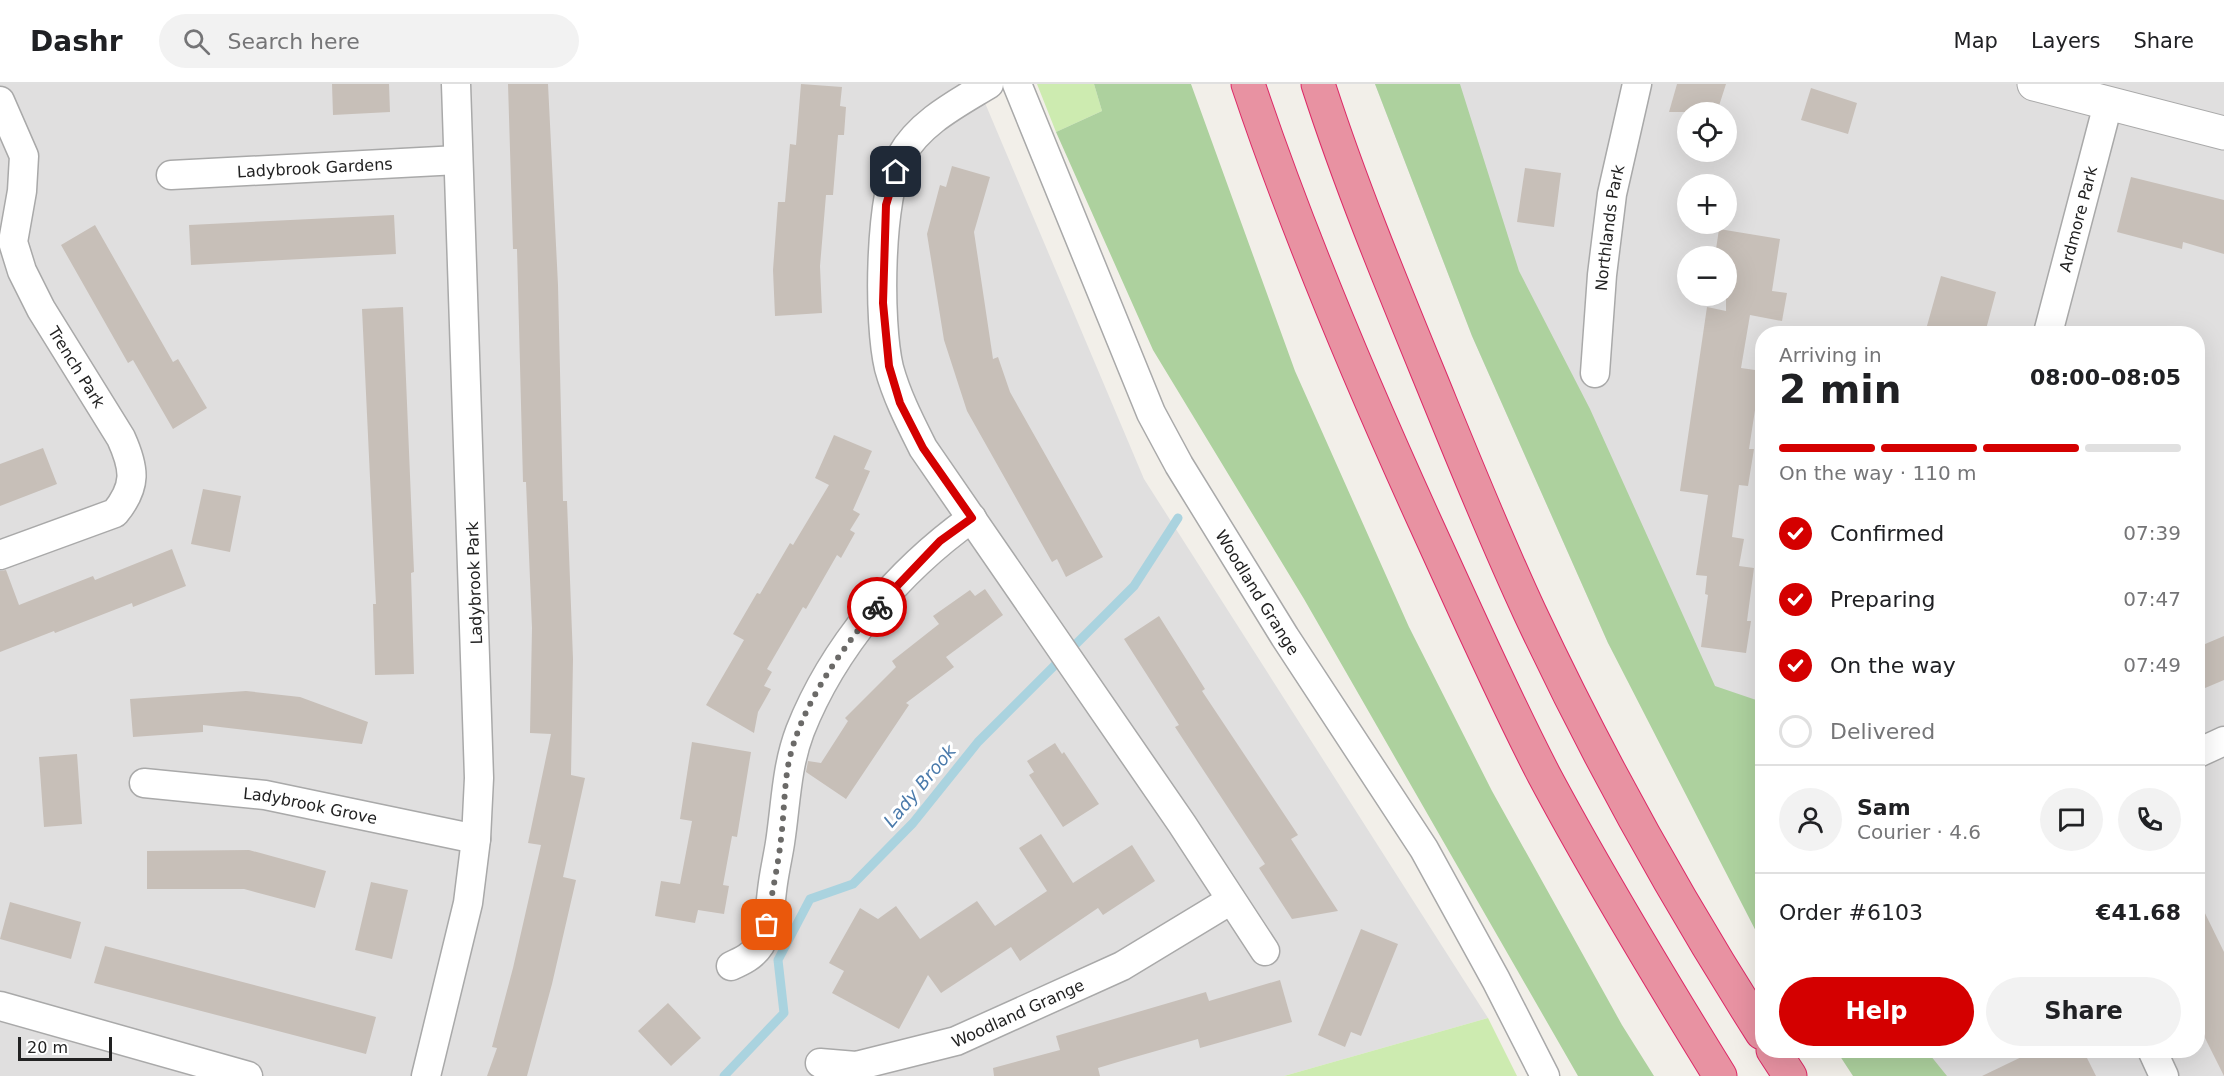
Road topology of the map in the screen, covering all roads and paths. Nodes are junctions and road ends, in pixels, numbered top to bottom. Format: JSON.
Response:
{"nodes":[{"id":1,"x":456,"y":84,"type":"edge"},
{"id":2,"x":989,"y":84,"type":"edge"},
{"id":3,"x":1017,"y":84,"type":"edge"},
{"id":4,"x":1248,"y":84,"type":"edge"},
{"id":5,"x":1318,"y":84,"type":"edge"},
{"id":6,"x":1637,"y":84,"type":"edge"},
{"id":7,"x":2034,"y":84,"type":"edge"},
{"id":8,"x":0,"y":101,"type":"edge"},
{"id":9,"x":2108,"y":104,"type":"junction"},
{"id":10,"x":2224,"y":133,"type":"edge"},
{"id":11,"x":458,"y":160,"type":"junction"},
{"id":12,"x":171,"y":175,"type":"dead end"},
{"id":13,"x":7,"y":220,"type":"edge"},
{"id":14,"x":2050,"y":326,"type":"edge"},
{"id":15,"x":1595,"y":374,"type":"dead end"},
{"id":16,"x":972,"y":518,"type":"junction"},
{"id":17,"x":0,"y":555,"type":"edge"},
{"id":18,"x":2224,"y":741,"type":"edge"},
{"id":19,"x":2205,"y":750,"type":"edge"},
{"id":20,"x":144,"y":783,"type":"dead end"},
{"id":21,"x":476,"y":839,"type":"junction"},
{"id":22,"x":1231,"y":900,"type":"junction"},
{"id":23,"x":1264,"y":951,"type":"dead end"},
{"id":24,"x":731,"y":966,"type":"dead end"},
{"id":25,"x":0,"y":1006,"type":"edge"},
{"id":26,"x":1755,"y":1022,"type":"edge"},
{"id":27,"x":1778,"y":1058,"type":"edge"},
{"id":28,"x":2156,"y":1058,"type":"edge"},
{"id":29,"x":820,"y":1063,"type":"dead end"},
{"id":30,"x":248,"y":1076,"type":"edge"},
{"id":31,"x":426,"y":1076,"type":"edge"},
{"id":32,"x":1545,"y":1076,"type":"edge"},
{"id":33,"x":1720,"y":1076,"type":"edge"},
{"id":34,"x":1790,"y":1076,"type":"edge"},
{"id":35,"x":2164,"y":1076,"type":"edge"}],
"edges":[{"from":1,"to":11,"type":"street","name":"Ladybrook Park"},
{"from":2,"to":16,"type":"street"},
{"from":3,"to":32,"type":"street","name":"Woodland Grange"},
{"from":4,"to":33,"type":"highway"},
{"from":5,"to":26,"type":"highway"},
{"from":6,"to":15,"type":"street","name":"Northlands Park"},
{"from":7,"to":9,"type":"street"},
{"from":8,"to":13,"type":"street","name":"Trench Park"},
{"from":9,"to":10,"type":"street"},
{"from":9,"to":14,"type":"street","name":"Ardmore Park"},
{"from":11,"to":12,"type":"street","name":"Ladybrook Gardens"},
{"from":11,"to":21,"type":"street","name":"Ladybrook Park"},
{"from":13,"to":17,"type":"street","name":"Trench Park"},
{"from":16,"to":22,"type":"street"},
{"from":16,"to":24,"type":"street"},
{"from":18,"to":19,"type":"street"},
{"from":20,"to":21,"type":"street","name":"Ladybrook Grove"},
{"from":21,"to":31,"type":"street","name":"Ladybrook Park"},
{"from":22,"to":23,"type":"street"},
{"from":22,"to":29,"type":"street","name":"Woodland Grange"},
{"from":25,"to":30,"type":"street"},
{"from":27,"to":34,"type":"highway"},
{"from":28,"to":35,"type":"street"}]}
